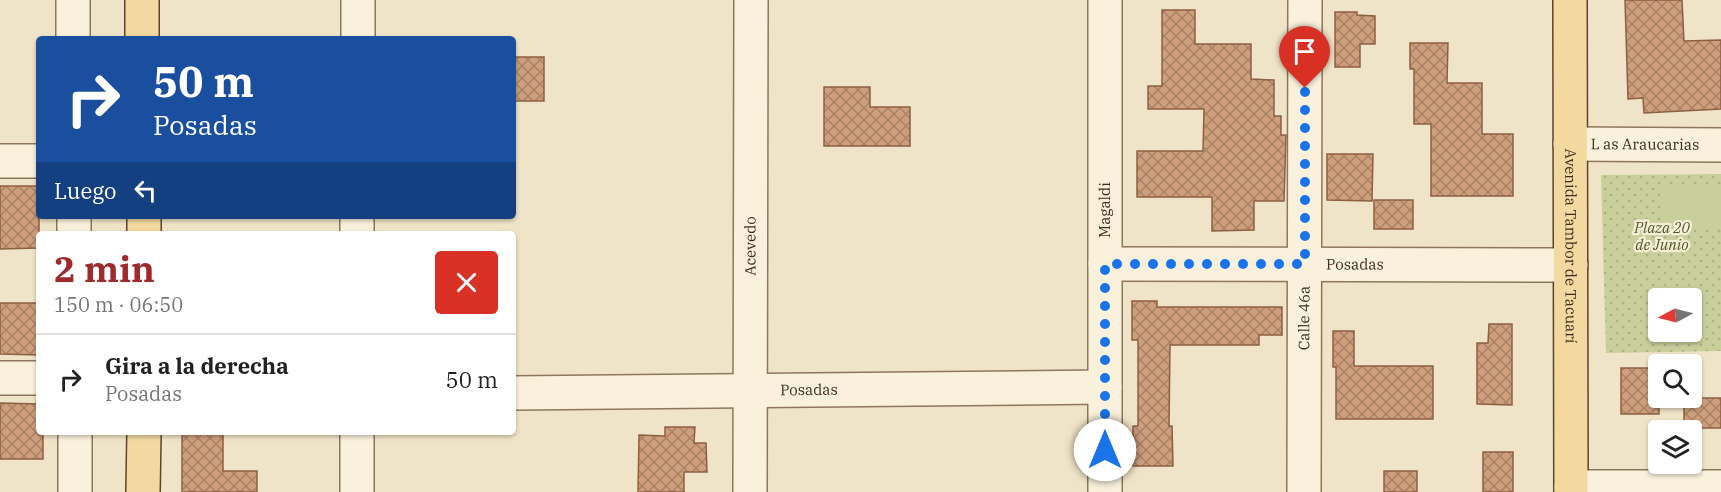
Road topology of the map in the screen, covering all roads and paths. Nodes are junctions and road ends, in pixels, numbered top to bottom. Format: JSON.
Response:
{"nodes":[{"id":1,"x":73,"y":0,"type":"edge"},
{"id":2,"x":142,"y":0,"type":"edge"},
{"id":3,"x":358,"y":0,"type":"edge"},
{"id":4,"x":751,"y":0,"type":"edge"},
{"id":5,"x":1105,"y":0,"type":"edge"},
{"id":6,"x":1305,"y":0,"type":"edge"},
{"id":7,"x":1570,"y":0,"type":"edge"},
{"id":8,"x":73,"y":36,"type":"edge"},
{"id":9,"x":142,"y":36,"type":"edge"},
{"id":10,"x":358,"y":36,"type":"edge"},
{"id":11,"x":1570,"y":144,"type":"junction"},
{"id":12,"x":1721,"y":144,"type":"edge"},
{"id":13,"x":0,"y":161,"type":"edge"},
{"id":14,"x":36,"y":161,"type":"edge"},
{"id":15,"x":1105,"y":264,"type":"junction"},
{"id":16,"x":1305,"y":264,"type":"junction"},
{"id":17,"x":1571,"y":265,"type":"junction"},
{"id":18,"x":0,"y":378,"type":"edge"},
{"id":19,"x":36,"y":378,"type":"edge"},
{"id":20,"x":1105,"y":387,"type":"junction"},
{"id":21,"x":751,"y":391,"type":"junction"},
{"id":22,"x":516,"y":393,"type":"edge"},
{"id":23,"x":75,"y":435,"type":"edge"},
{"id":24,"x":144,"y":435,"type":"edge"},
{"id":25,"x":357,"y":435,"type":"edge"},
{"id":26,"x":1721,"y":487,"type":"edge"},
{"id":27,"x":1571,"y":489,"type":"edge"},
{"id":28,"x":75,"y":492,"type":"edge"},
{"id":29,"x":143,"y":492,"type":"edge"},
{"id":30,"x":357,"y":492,"type":"edge"},
{"id":31,"x":750,"y":492,"type":"edge"},
{"id":32,"x":1105,"y":492,"type":"edge"},
{"id":33,"x":1304,"y":492,"type":"edge"}],
"edges":[{"from":1,"to":8,"type":"street"},
{"from":2,"to":9,"type":"main road"},
{"from":3,"to":10,"type":"street"},
{"from":4,"to":21,"type":"street","name":"Acevedo"},
{"from":5,"to":15,"type":"street","name":"Magaldi"},
{"from":6,"to":16,"type":"street","name":"Calle 46a"},
{"from":7,"to":11,"type":"main road","name":"Avenida Tambor de Tacuarí"},
{"from":11,"to":12,"type":"street","name":"L as Araucarias"},
{"from":11,"to":17,"type":"main road","name":"Avenida Tambor de Tacuarí"},
{"from":13,"to":14,"type":"street"},
{"from":15,"to":16,"type":"street","name":"Posadas"},
{"from":15,"to":20,"type":"street","name":"Magaldi"},
{"from":16,"to":17,"type":"street","name":"Posadas"},
{"from":16,"to":33,"type":"street","name":"Calle 46a"},
{"from":17,"to":27,"type":"main road","name":"Avenida Tambor de Tacuarí"},
{"from":18,"to":19,"type":"street"},
{"from":20,"to":21,"type":"street","name":"Posadas"},
{"from":20,"to":32,"type":"street","name":"Magaldi"},
{"from":21,"to":22,"type":"street","name":"Posadas"},
{"from":21,"to":31,"type":"street","name":"Acevedo"},
{"from":23,"to":28,"type":"street"},
{"from":24,"to":29,"type":"main road"},
{"from":25,"to":30,"type":"street"},
{"from":26,"to":27,"type":"street"}]}
